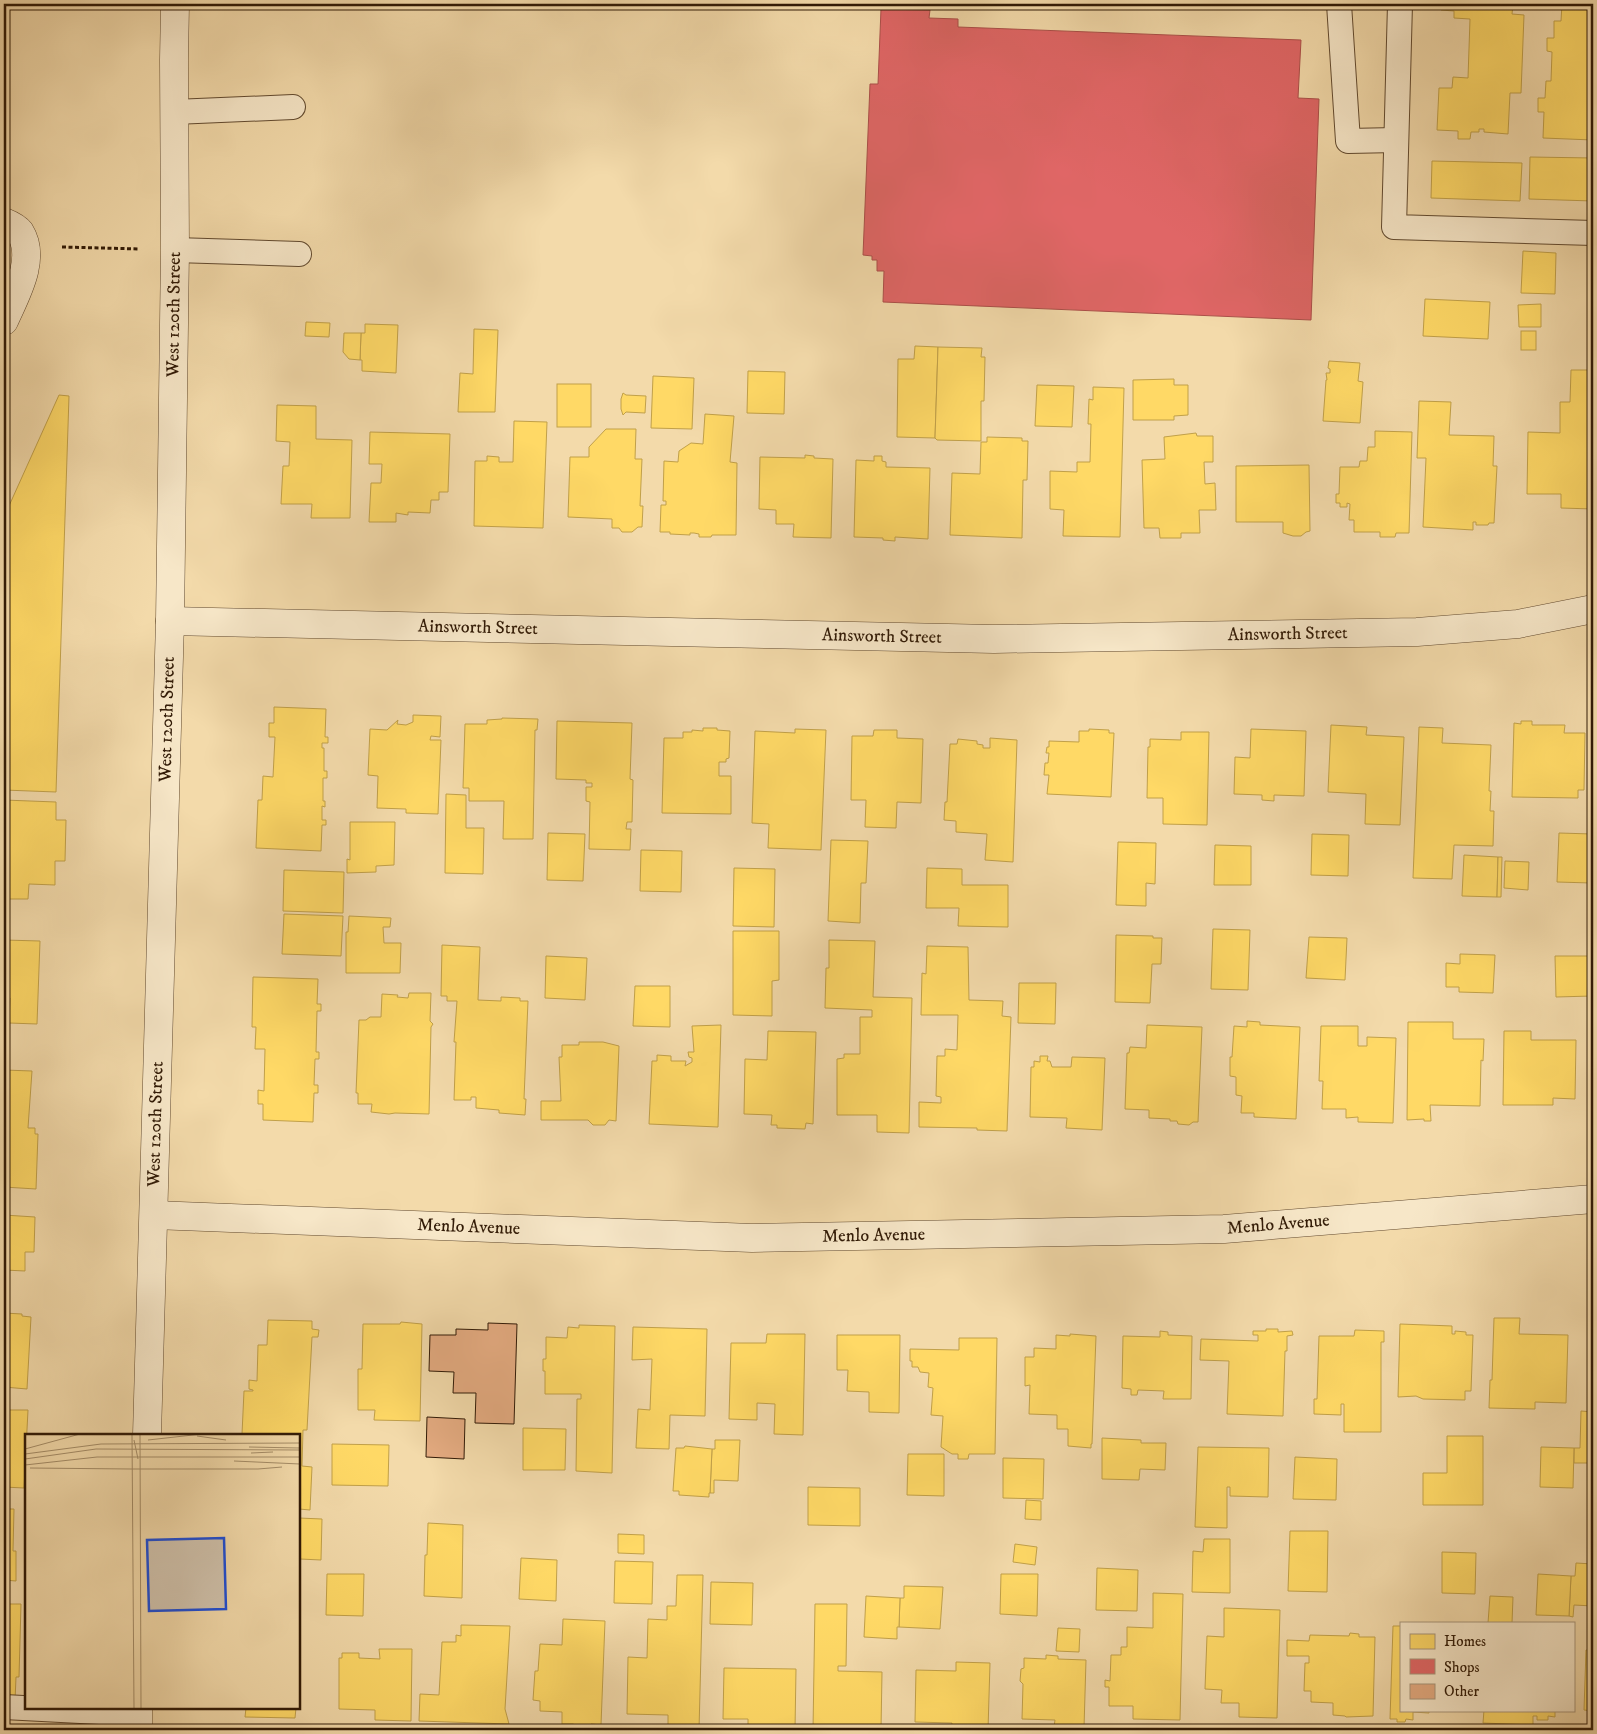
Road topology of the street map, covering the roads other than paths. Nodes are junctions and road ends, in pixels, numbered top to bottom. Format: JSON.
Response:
{"nodes":[{"id":1,"x":176,"y":4,"type":"edge"},
{"id":2,"x":1339,"y":4,"type":"edge"},
{"id":3,"x":1400,"y":4,"type":"edge"},
{"id":4,"x":293,"y":107,"type":"dead end"},
{"id":5,"x":174,"y":112,"type":"junction"},
{"id":6,"x":1396,"y":140,"type":"junction"},
{"id":7,"x":4,"y":222,"type":"edge"},
{"id":8,"x":1593,"y":233,"type":"edge"},
{"id":9,"x":175,"y":250,"type":"junction"},
{"id":10,"x":299,"y":254,"type":"dead end"},
{"id":11,"x":4,"y":321,"type":"edge"},
{"id":12,"x":1593,"y":609,"type":"edge"},
{"id":13,"x":170,"y":621,"type":"junction"},
{"id":14,"x":1593,"y":1199,"type":"edge"},
{"id":15,"x":154,"y":1215,"type":"junction"},
{"id":16,"x":147,"y":1434,"type":"edge"},
{"id":17,"x":4,"y":1707,"type":"edge"},
{"id":18,"x":25,"y":1708,"type":"edge"},
{"id":19,"x":45,"y":1709,"type":"edge"},
{"id":20,"x":138,"y":1717,"type":"edge"}],
"edges":[{"from":1,"to":5,"type":"street","name":"West 120th Street"},
{"from":2,"to":6,"type":"lane"},
{"from":3,"to":6,"type":"lane"},
{"from":4,"to":5,"type":"lane"},
{"from":5,"to":9,"type":"street","name":"West 120th Street"},
{"from":6,"to":8,"type":"lane"},
{"from":7,"to":11,"type":"street"},
{"from":9,"to":10,"type":"lane"},
{"from":9,"to":13,"type":"street","name":"West 120th Street"},
{"from":12,"to":13,"type":"street","name":"Ainsworth Street"},
{"from":13,"to":15,"type":"street","name":"West 120th Street"},
{"from":14,"to":15,"type":"street","name":"Menlo Avenue"},
{"from":15,"to":16,"type":"street","name":"West 120th Street"},
{"from":17,"to":18,"type":"lane"},
{"from":19,"to":20,"type":"lane"}]}
